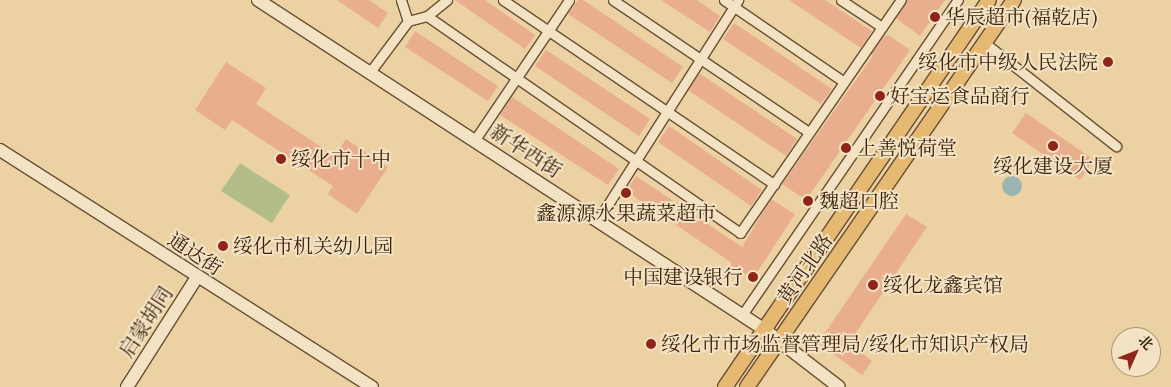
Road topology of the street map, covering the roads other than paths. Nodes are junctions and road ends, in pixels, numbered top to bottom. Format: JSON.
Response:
{"nodes":[{"id":1,"x":401,"y":0,"type":"edge"},
{"id":2,"x":447,"y":0,"type":"edge"},
{"id":3,"x":503,"y":0,"type":"edge"},
{"id":4,"x":569,"y":0,"type":"edge"},
{"id":5,"x":614,"y":0,"type":"edge"},
{"id":6,"x":724,"y":0,"type":"edge"},
{"id":7,"x":841,"y":0,"type":"edge"},
{"id":8,"x":901,"y":0,"type":"edge"},
{"id":9,"x":958,"y":0,"type":"edge"},
{"id":10,"x":989,"y":0,"type":"edge"},
{"id":11,"x":1014,"y":0,"type":"edge"},
{"id":12,"x":262,"y":1,"type":"edge"},
{"id":13,"x":736,"y":3,"type":"edge"},
{"id":14,"x":426,"y":16,"type":"junction"},
{"id":15,"x":408,"y":21,"type":"junction"},
{"id":16,"x":882,"y":27,"type":"junction"},
{"id":17,"x":549,"y":32,"type":"junction"},
{"id":18,"x":986,"y":43,"type":"junction"},
{"id":19,"x":700,"y":59,"type":"junction"},
{"id":20,"x":370,"y":72,"type":"junction"},
{"id":21,"x":517,"y":79,"type":"junction"},
{"id":22,"x":844,"y":82,"type":"junction"},
{"id":23,"x":667,"y":112,"type":"junction"},
{"id":24,"x":809,"y":132,"type":"junction"},
{"id":25,"x":474,"y":140,"type":"junction"},
{"id":26,"x":1116,"y":146,"type":"dead end"},
{"id":27,"x":0,"y":150,"type":"edge"},
{"id":28,"x":635,"y":160,"type":"junction"},
{"id":29,"x":774,"y":184,"type":"junction"},
{"id":30,"x":598,"y":220,"type":"junction"},
{"id":31,"x":198,"y":278,"type":"junction"},
{"id":32,"x":742,"y":315,"type":"junction"},
{"id":33,"x":772,"y":335,"type":"junction"},
{"id":34,"x":127,"y":387,"type":"edge"},
{"id":35,"x":372,"y":387,"type":"edge"},
{"id":36,"x":725,"y":387,"type":"edge"},
{"id":37,"x":747,"y":387,"type":"edge"},
{"id":38,"x":839,"y":387,"type":"edge"}],
"edges":[{"from":1,"to":15,"type":"street"},
{"from":2,"to":14,"type":"street"},
{"from":3,"to":17,"type":"street"},
{"from":4,"to":17,"type":"street"},
{"from":5,"to":19,"type":"street"},
{"from":6,"to":13,"type":"street"},
{"from":7,"to":16,"type":"street"},
{"from":8,"to":16,"type":"street"},
{"from":9,"to":32,"type":"street"},
{"from":10,"to":33,"type":"main road","name":"黄河北路"},
{"from":11,"to":18,"type":"main road","name":"黄河北路"},
{"from":12,"to":20,"type":"main road","name":"新华西街"},
{"from":13,"to":19,"type":"street"},
{"from":13,"to":22,"type":"street"},
{"from":14,"to":15,"type":"street"},
{"from":14,"to":21,"type":"street"},
{"from":15,"to":20,"type":"street"},
{"from":16,"to":22,"type":"street"},
{"from":17,"to":21,"type":"street"},
{"from":17,"to":23,"type":"street"},
{"from":18,"to":26,"type":"street"},
{"from":18,"to":33,"type":"main road","name":"黄河北路"},
{"from":19,"to":23,"type":"street"},
{"from":19,"to":24,"type":"street"},
{"from":20,"to":25,"type":"main road","name":"新华西街"},
{"from":21,"to":25,"type":"street"},
{"from":21,"to":28,"type":"street"},
{"from":22,"to":24,"type":"street"},
{"from":23,"to":28,"type":"street"},
{"from":23,"to":29,"type":"street"},
{"from":24,"to":29,"type":"street"},
{"from":25,"to":30,"type":"main road","name":"新华西街"},
{"from":27,"to":31,"type":"main road","name":"通达街"},
{"from":28,"to":29,"type":"street"},
{"from":28,"to":30,"type":"street"},
{"from":30,"to":32,"type":"main road","name":"新华西街"},
{"from":31,"to":34,"type":"main road","name":"启蒙胡同"},
{"from":31,"to":35,"type":"main road","name":"通达街"},
{"from":32,"to":33,"type":"main road","name":"新华西街"},
{"from":33,"to":36,"type":"main road","name":"黄河北路"},
{"from":33,"to":37,"type":"main road","name":"黄河北路"},
{"from":33,"to":38,"type":"main road","name":"新华西街"}]}
